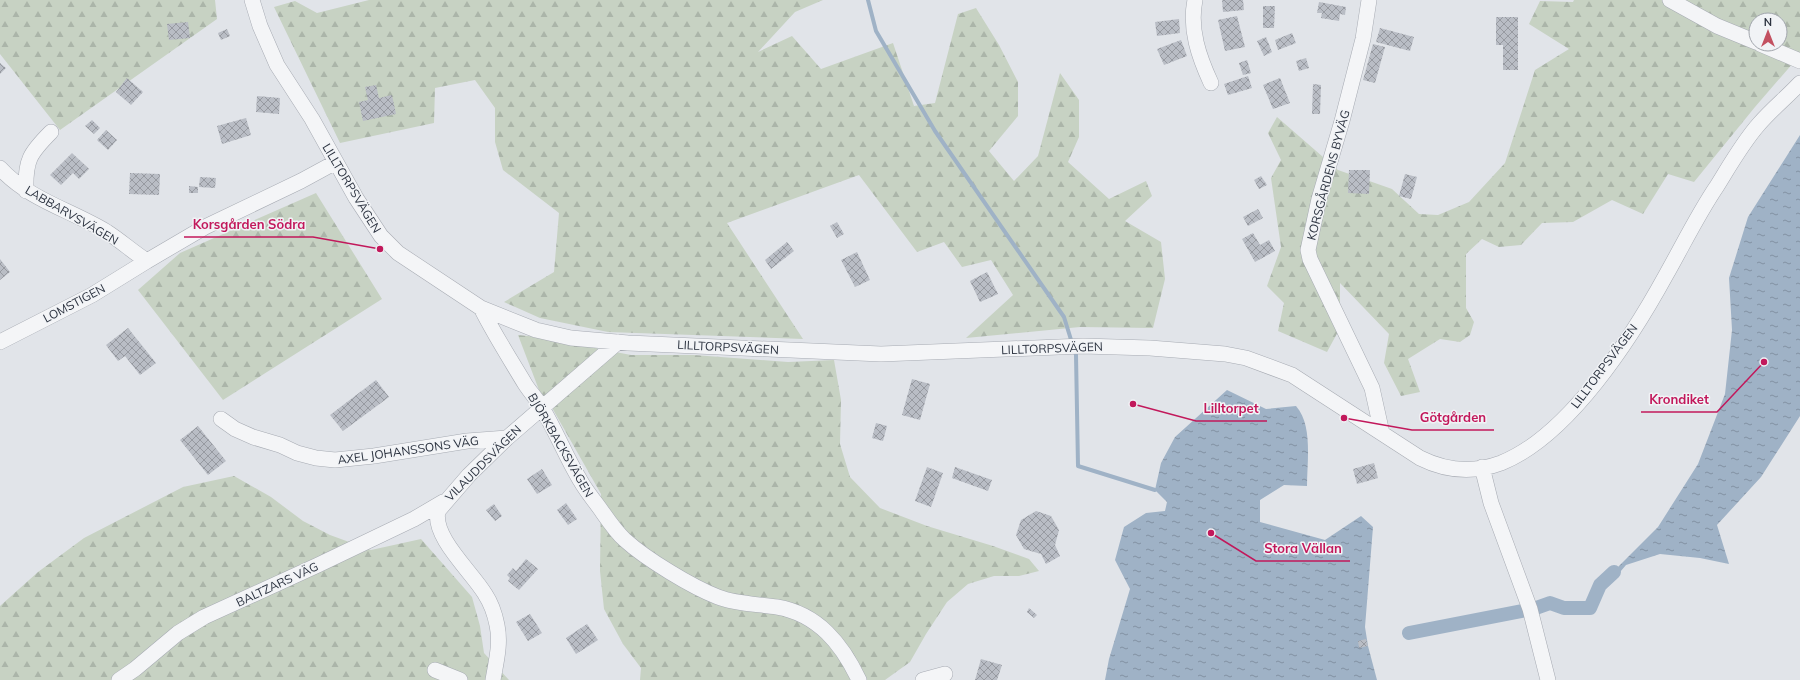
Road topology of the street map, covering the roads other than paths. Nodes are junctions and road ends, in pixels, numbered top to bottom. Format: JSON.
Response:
{"nodes":[{"id":1,"x":252,"y":0,"type":"edge"},
{"id":2,"x":1195,"y":0,"type":"edge"},
{"id":3,"x":1369,"y":0,"type":"edge"},
{"id":4,"x":1670,"y":0,"type":"edge"},
{"id":5,"x":1748,"y":39,"type":"edge"},
{"id":6,"x":1779,"y":52,"type":"edge"},
{"id":7,"x":1800,"y":61,"type":"edge"},
{"id":8,"x":1211,"y":83,"type":"dead end"},
{"id":9,"x":1800,"y":83,"type":"edge"},
{"id":10,"x":51,"y":132,"type":"dead end"},
{"id":11,"x":336,"y":162,"type":"junction"},
{"id":12,"x":0,"y":168,"type":"edge"},
{"id":13,"x":26,"y":190,"type":"junction"},
{"id":14,"x":147,"y":261,"type":"junction"},
{"id":15,"x":481,"y":308,"type":"junction"},
{"id":16,"x":0,"y":342,"type":"edge"},
{"id":17,"x":618,"y":342,"type":"junction"},
{"id":18,"x":542,"y":407,"type":"junction"},
{"id":19,"x":221,"y":419,"type":"dead end"},
{"id":20,"x":1382,"y":433,"type":"junction"},
{"id":21,"x":507,"y":438,"type":"junction"},
{"id":22,"x":1482,"y":467,"type":"junction"},
{"id":23,"x":444,"y":501,"type":"junction"},
{"id":24,"x":435,"y":670,"type":"dead end"},
{"id":25,"x":945,"y":674,"type":"dead end"},
{"id":26,"x":119,"y":680,"type":"edge"},
{"id":27,"x":460,"y":680,"type":"edge"},
{"id":28,"x":492,"y":680,"type":"edge"},
{"id":29,"x":859,"y":680,"type":"edge"},
{"id":30,"x":923,"y":680,"type":"edge"},
{"id":31,"x":1548,"y":680,"type":"edge"}],
"edges":[{"from":1,"to":11,"type":"street","name":"LILLTORPSVÄGEN"},
{"from":2,"to":8,"type":"street"},
{"from":3,"to":20,"type":"street","name":"KORSGÅRDENS BYVÄG"},
{"from":4,"to":5,"type":"street"},
{"from":6,"to":7,"type":"street"},
{"from":9,"to":22,"type":"street","name":"LILLTORPSVÄGEN"},
{"from":10,"to":13,"type":"street"},
{"from":11,"to":14,"type":"street"},
{"from":11,"to":15,"type":"street","name":"LILLTORPSVÄGEN"},
{"from":12,"to":13,"type":"street","name":"LABBARVSVÄGEN"},
{"from":13,"to":14,"type":"street","name":"LABBARVSVÄGEN"},
{"from":14,"to":16,"type":"street","name":"LOMSTIGEN"},
{"from":15,"to":17,"type":"street","name":"LILLTORPSVÄGEN"},
{"from":15,"to":18,"type":"street","name":"BJÖRKBACKSVÄGEN"},
{"from":17,"to":18,"type":"street","name":"VILAUDDSVÄGEN"},
{"from":17,"to":20,"type":"street","name":"LILLTORPSVÄGEN"},
{"from":18,"to":21,"type":"street","name":"VILAUDDSVÄGEN"},
{"from":18,"to":29,"type":"street","name":"BJÖRKBACKSVÄGEN"},
{"from":19,"to":21,"type":"street","name":"AXEL JOHANSSONS VÄG"},
{"from":20,"to":22,"type":"street","name":"LILLTORPSVÄGEN"},
{"from":21,"to":23,"type":"street","name":"VILAUDDSVÄGEN"},
{"from":22,"to":31,"type":"street"},
{"from":23,"to":26,"type":"street","name":"BALTZARS VÄG"},
{"from":23,"to":28,"type":"street","name":"VILAUDDSVÄGEN"},
{"from":24,"to":27,"type":"street"},
{"from":25,"to":30,"type":"street"}]}
